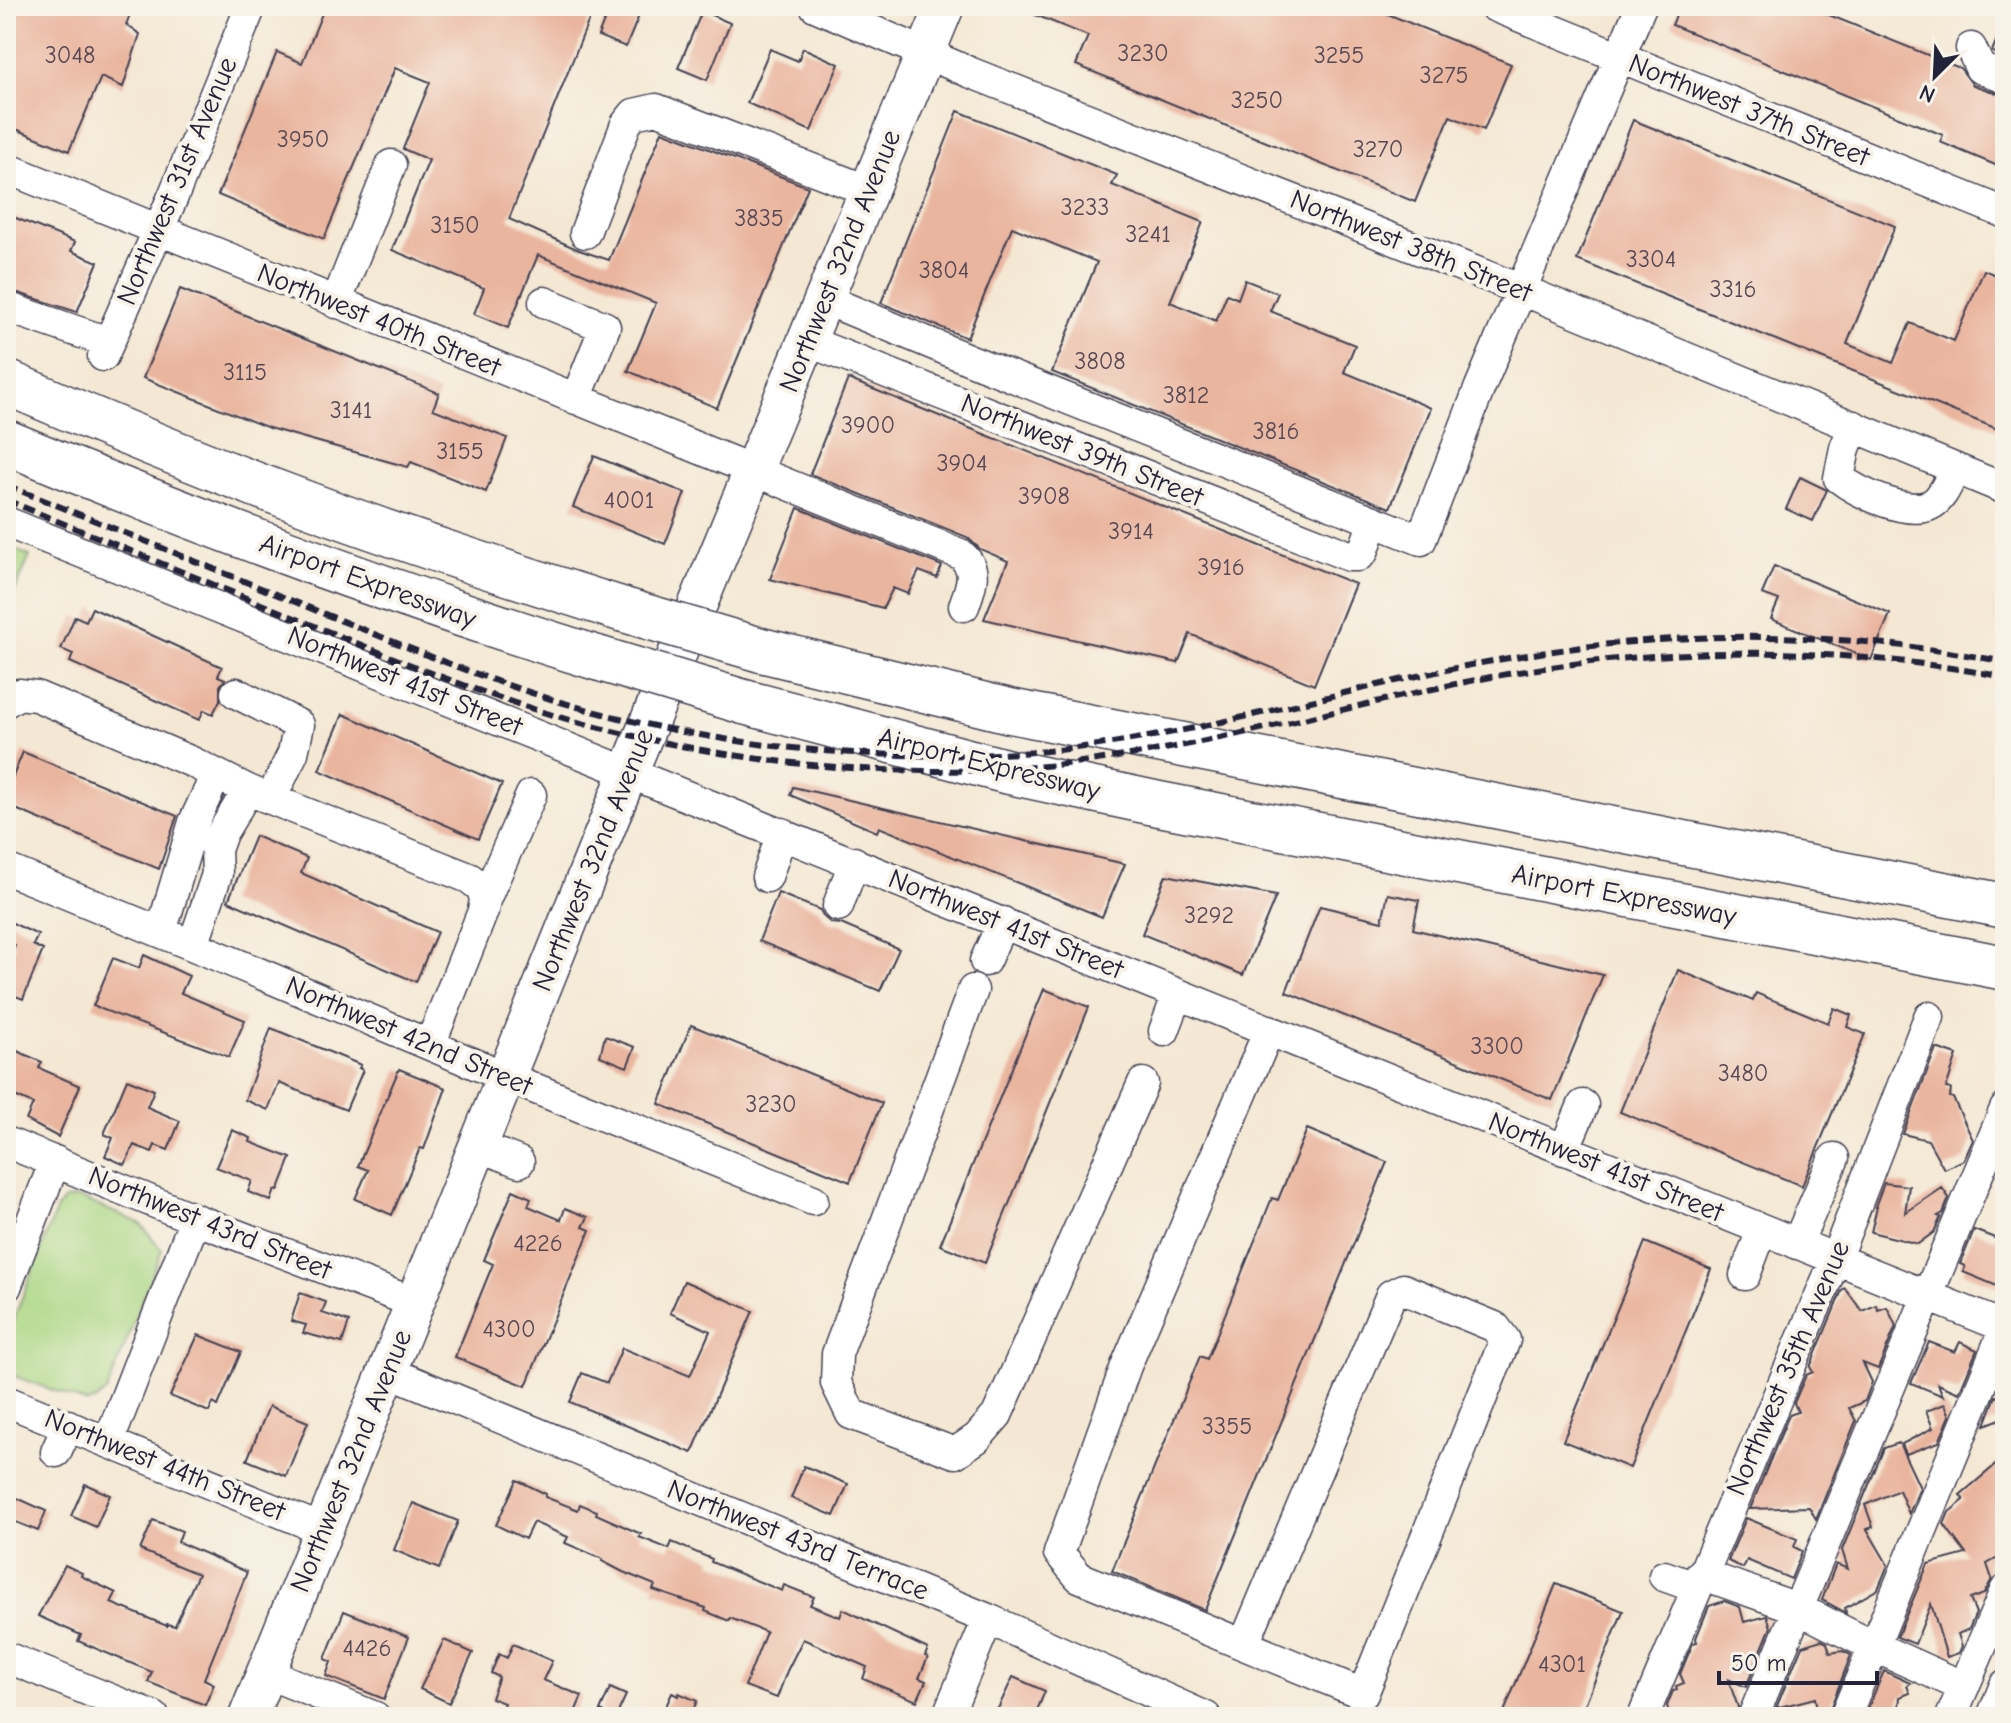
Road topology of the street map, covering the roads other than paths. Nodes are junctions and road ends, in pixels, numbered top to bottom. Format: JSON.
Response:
{"nodes":[{"id":1,"x":251,"y":6,"type":"edge"},
{"id":2,"x":815,"y":6,"type":"edge"},
{"id":3,"x":945,"y":6,"type":"edge"},
{"id":4,"x":1494,"y":6,"type":"edge"},
{"id":5,"x":1641,"y":6,"type":"edge"},
{"id":6,"x":1971,"y":48,"type":"dead end"},
{"id":7,"x":926,"y":53,"type":"junction"},
{"id":8,"x":1620,"y":57,"type":"junction"},
{"id":9,"x":2005,"y":78,"type":"edge"},
{"id":10,"x":391,"y":165,"type":"dead end"},
{"id":11,"x":6,"y":168,"type":"edge"},
{"id":12,"x":869,"y":191,"type":"junction"},
{"id":13,"x":2005,"y":213,"type":"edge"},
{"id":14,"x":158,"y":229,"type":"junction"},
{"id":15,"x":585,"y":233,"type":"dead end"},
{"id":16,"x":1522,"y":290,"type":"junction"},
{"id":17,"x":824,"y":299,"type":"junction"},
{"id":18,"x":544,"y":302,"type":"dead end"},
{"id":19,"x":336,"y":303,"type":"junction"},
{"id":20,"x":6,"y":307,"type":"edge"},
{"id":21,"x":807,"y":341,"type":"junction"},
{"id":22,"x":6,"y":382,"type":"edge"},
{"id":23,"x":576,"y":399,"type":"junction"},
{"id":24,"x":1854,"y":426,"type":"junction"},
{"id":25,"x":6,"y":442,"type":"edge"},
{"id":26,"x":1955,"y":469,"type":"junction"},
{"id":27,"x":753,"y":472,"type":"junction"},
{"id":28,"x":2005,"y":489,"type":"edge"},
{"id":29,"x":1374,"y":521,"type":"junction"},
{"id":30,"x":6,"y":522,"type":"edge"},
{"id":31,"x":964,"y":606,"type":"dead end"},
{"id":32,"x":236,"y":693,"type":"dead end"},
{"id":33,"x":6,"y":702,"type":"edge"},
{"id":34,"x":629,"y":771,"type":"junction"},
{"id":35,"x":216,"y":775,"type":"junction"},
{"id":36,"x":259,"y":794,"type":"junction"},
{"id":37,"x":531,"y":795,"type":"dead end"},
{"id":38,"x":782,"y":833,"type":"junction"},
{"id":39,"x":188,"y":845,"type":"junction"},
{"id":40,"x":216,"y":855,"type":"junction"},
{"id":41,"x":854,"y":862,"type":"junction"},
{"id":42,"x":6,"y":869,"type":"edge"},
{"id":43,"x":767,"y":877,"type":"dead end"},
{"id":44,"x":485,"y":900,"type":"junction"},
{"id":45,"x":838,"y":906,"type":"dead end"},
{"id":46,"x":2005,"y":906,"type":"edge"},
{"id":47,"x":1003,"y":922,"type":"junction"},
{"id":48,"x":1784,"y":926,"type":"junction"},
{"id":49,"x":161,"y":932,"type":"junction"},
{"id":50,"x":193,"y":945,"type":"junction"},
{"id":51,"x":985,"y":961,"type":"dead end"},
{"id":52,"x":2005,"y":968,"type":"edge"},
{"id":53,"x":2005,"y":986,"type":"edge"},
{"id":54,"x":973,"y":990,"type":"dead end"},
{"id":55,"x":1178,"y":994,"type":"junction"},
{"id":56,"x":1929,"y":1017,"type":"dead end"},
{"id":57,"x":1269,"y":1030,"type":"junction"},
{"id":58,"x":1164,"y":1031,"type":"dead end"},
{"id":59,"x":430,"y":1045,"type":"junction"},
{"id":60,"x":506,"y":1077,"type":"junction"},
{"id":61,"x":1143,"y":1083,"type":"dead end"},
{"id":62,"x":1583,"y":1105,"type":"dead end"},
{"id":63,"x":2005,"y":1109,"type":"edge"},
{"id":64,"x":6,"y":1142,"type":"edge"},
{"id":65,"x":478,"y":1146,"type":"junction"},
{"id":66,"x":1564,"y":1150,"type":"junction"},
{"id":67,"x":1834,"y":1158,"type":"dead end"},
{"id":68,"x":55,"y":1161,"type":"junction"},
{"id":69,"x":519,"y":1162,"type":"dead end"},
{"id":70,"x":813,"y":1200,"type":"dead end"},
{"id":71,"x":195,"y":1219,"type":"junction"},
{"id":72,"x":1762,"y":1230,"type":"junction"},
{"id":73,"x":1797,"y":1244,"type":"junction"},
{"id":74,"x":1835,"y":1260,"type":"junction"},
{"id":75,"x":1745,"y":1275,"type":"dead end"},
{"id":76,"x":6,"y":1287,"type":"edge"},
{"id":77,"x":1926,"y":1295,"type":"junction"},
{"id":78,"x":415,"y":1303,"type":"junction"},
{"id":79,"x":2005,"y":1328,"type":"edge"},
{"id":80,"x":387,"y":1371,"type":"junction"},
{"id":81,"x":6,"y":1401,"type":"edge"},
{"id":82,"x":109,"y":1441,"type":"junction"},
{"id":83,"x":324,"y":1530,"type":"junction"},
{"id":84,"x":1664,"y":1576,"type":"dead end"},
{"id":85,"x":1698,"y":1581,"type":"junction"},
{"id":86,"x":2005,"y":1591,"type":"edge"},
{"id":87,"x":1797,"y":1608,"type":"junction"},
{"id":88,"x":988,"y":1619,"type":"junction"},
{"id":89,"x":1244,"y":1644,"type":"junction"},
{"id":90,"x":1873,"y":1646,"type":"junction"},
{"id":91,"x":6,"y":1657,"type":"edge"},
{"id":92,"x":266,"y":1673,"type":"junction"},
{"id":93,"x":2005,"y":1685,"type":"edge"},
{"id":94,"x":1964,"y":1687,"type":"junction"},
{"id":95,"x":1358,"y":1706,"type":"edge"},
{"id":96,"x":154,"y":1717,"type":"edge"},
{"id":97,"x":248,"y":1717,"type":"edge"},
{"id":98,"x":375,"y":1717,"type":"edge"},
{"id":99,"x":947,"y":1717,"type":"edge"},
{"id":100,"x":1206,"y":1717,"type":"edge"},
{"id":101,"x":1643,"y":1717,"type":"edge"},
{"id":102,"x":1753,"y":1717,"type":"edge"},
{"id":103,"x":1845,"y":1717,"type":"edge"},
{"id":104,"x":1951,"y":1717,"type":"edge"},
{"id":105,"x":1992,"y":1717,"type":"edge"}],
"edges":[{"from":1,"to":14,"type":"street","name":"Northwest 31st Avenue"},
{"from":2,"to":7,"type":"street","name":"Northwest 38th Street"},
{"from":3,"to":7,"type":"main road","name":"Northwest 32nd Avenue"},
{"from":4,"to":8,"type":"street","name":"Northwest 37th Street"},
{"from":5,"to":8,"type":"street"},
{"from":6,"to":9,"type":"street"},
{"from":7,"to":12,"type":"main road","name":"Northwest 32nd Avenue"},
{"from":7,"to":16,"type":"street","name":"Northwest 38th Street"},
{"from":8,"to":13,"type":"street","name":"Northwest 37th Street"},
{"from":8,"to":16,"type":"street"},
{"from":10,"to":19,"type":"street"},
{"from":11,"to":14,"type":"street","name":"Northwest 40th Street"},
{"from":12,"to":15,"type":"street"},
{"from":12,"to":17,"type":"main road","name":"Northwest 32nd Avenue"},
{"from":14,"to":19,"type":"street","name":"Northwest 40th Street"},
{"from":14,"to":20,"type":"street","name":"Northwest 31st Avenue"},
{"from":16,"to":24,"type":"street","name":"Northwest 38th Street"},
{"from":16,"to":29,"type":"street"},
{"from":17,"to":21,"type":"main road","name":"Northwest 32nd Avenue"},
{"from":17,"to":29,"type":"street"},
{"from":18,"to":23,"type":"street"},
{"from":19,"to":23,"type":"street","name":"Northwest 40th Street"},
{"from":21,"to":27,"type":"main road","name":"Northwest 32nd Avenue"},
{"from":21,"to":29,"type":"street","name":"Northwest 39th Street"},
{"from":22,"to":46,"type":"highway","name":"Airport Expressway","bridge":true},
{"from":23,"to":27,"type":"street","name":"Northwest 40th Street"},
{"from":24,"to":26,"type":"street","name":"Northwest 38th Street"},
{"from":24,"to":26,"type":"street"},
{"from":25,"to":48,"type":"highway","name":"Airport Expressway","bridge":true},
{"from":26,"to":28,"type":"street","name":"Northwest 38th Street"},
{"from":27,"to":31,"type":"street","name":"Northwest 40th Street"},
{"from":27,"to":34,"type":"main road","name":"Northwest 32nd Avenue"},
{"from":30,"to":34,"type":"street","name":"Northwest 41st Street"},
{"from":32,"to":36,"type":"street"},
{"from":33,"to":35,"type":"street"},
{"from":34,"to":38,"type":"street","name":"Northwest 41st Street"},
{"from":34,"to":60,"type":"main road","name":"Northwest 32nd Avenue"},
{"from":35,"to":36,"type":"street"},
{"from":35,"to":39,"type":"street"},
{"from":36,"to":40,"type":"street"},
{"from":36,"to":44,"type":"street"},
{"from":37,"to":44,"type":"street"},
{"from":38,"to":41,"type":"street","name":"Northwest 41st Street"},
{"from":38,"to":43,"type":"street"},
{"from":39,"to":40,"type":"street"},
{"from":39,"to":49,"type":"street"},
{"from":40,"to":50,"type":"street"},
{"from":41,"to":45,"type":"street"},
{"from":41,"to":47,"type":"street","name":"Northwest 41st Street"},
{"from":42,"to":49,"type":"street","name":"Northwest 42nd Street"},
{"from":44,"to":59,"type":"street"},
{"from":47,"to":51,"type":"street"},
{"from":47,"to":55,"type":"street","name":"Northwest 41st Street"},
{"from":48,"to":52,"type":"highway","name":"Airport Expressway"},
{"from":48,"to":53,"type":"highway"},
{"from":49,"to":50,"type":"street","name":"Northwest 42nd Street"},
{"from":50,"to":59,"type":"street","name":"Northwest 42nd Street"},
{"from":54,"to":61,"type":"street"},
{"from":55,"to":57,"type":"street","name":"Northwest 41st Street"},
{"from":55,"to":58,"type":"street"},
{"from":56,"to":74,"type":"street","name":"Northwest 35th Avenue"},
{"from":57,"to":66,"type":"street","name":"Northwest 41st Street"},
{"from":57,"to":89,"type":"street"},
{"from":59,"to":60,"type":"street","name":"Northwest 42nd Street"},
{"from":60,"to":65,"type":"main road","name":"Northwest 32nd Avenue"},
{"from":60,"to":70,"type":"street","name":"Northwest 42nd Street"},
{"from":62,"to":66,"type":"street"},
{"from":63,"to":77,"type":"street"},
{"from":64,"to":68,"type":"street","name":"Northwest 43rd Street"},
{"from":65,"to":69,"type":"street"},
{"from":65,"to":78,"type":"main road","name":"Northwest 32nd Avenue"},
{"from":66,"to":72,"type":"street","name":"Northwest 41st Street"},
{"from":67,"to":73,"type":"street"},
{"from":68,"to":71,"type":"street","name":"Northwest 43rd Street"},
{"from":68,"to":76,"type":"street"},
{"from":71,"to":78,"type":"street","name":"Northwest 43rd Street"},
{"from":71,"to":82,"type":"street"},
{"from":72,"to":73,"type":"street","name":"Northwest 41st Street"},
{"from":72,"to":75,"type":"street"},
{"from":73,"to":74,"type":"street","name":"Northwest 41st Street"},
{"from":74,"to":77,"type":"street","name":"Northwest 41st Street"},
{"from":74,"to":85,"type":"street","name":"Northwest 35th Avenue"},
{"from":77,"to":79,"type":"street","name":"Northwest 41st Street"},
{"from":77,"to":87,"type":"street"},
{"from":78,"to":80,"type":"main road","name":"Northwest 32nd Avenue"},
{"from":79,"to":90,"type":"street"},
{"from":80,"to":83,"type":"main road","name":"Northwest 32nd Avenue"},
{"from":80,"to":88,"type":"street","name":"Northwest 43rd Terrace"},
{"from":81,"to":82,"type":"street","name":"Northwest 44th Street"},
{"from":82,"to":83,"type":"street","name":"Northwest 44th Street"},
{"from":83,"to":92,"type":"main road","name":"Northwest 32nd Avenue"},
{"from":84,"to":85,"type":"street"},
{"from":85,"to":87,"type":"street"},
{"from":85,"to":101,"type":"street","name":"Northwest 35th Avenue"},
{"from":86,"to":94,"type":"street"},
{"from":87,"to":90,"type":"street"},
{"from":87,"to":102,"type":"street"},
{"from":88,"to":99,"type":"street"},
{"from":88,"to":100,"type":"street","name":"Northwest 43rd Terrace"},
{"from":89,"to":95,"type":"street"},
{"from":89,"to":95,"type":"street"},
{"from":90,"to":94,"type":"street"},
{"from":90,"to":103,"type":"street"},
{"from":91,"to":96,"type":"street"},
{"from":92,"to":97,"type":"main road","name":"Northwest 32nd Avenue"},
{"from":92,"to":98,"type":"street"},
{"from":93,"to":105,"type":"street"},
{"from":94,"to":104,"type":"street"}]}
